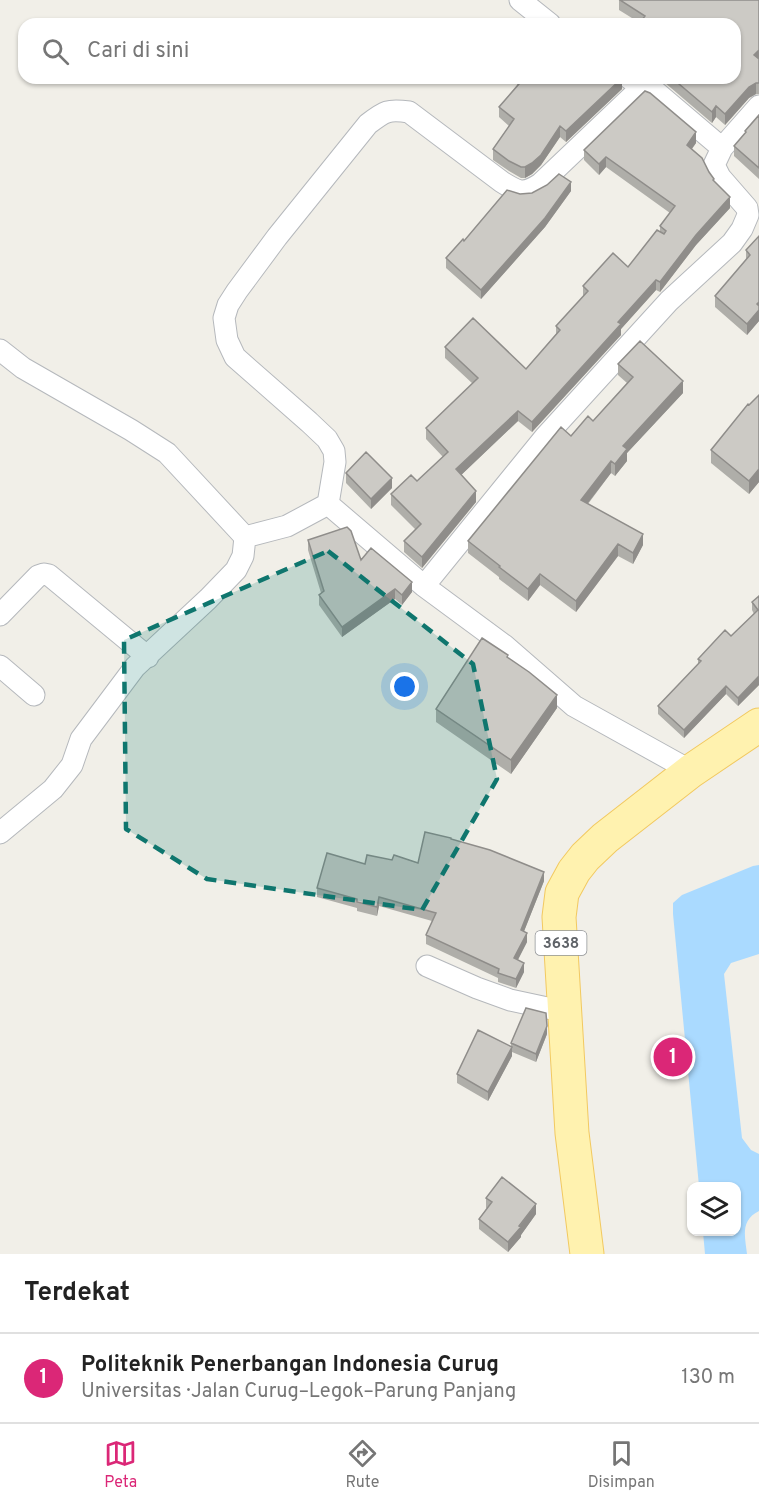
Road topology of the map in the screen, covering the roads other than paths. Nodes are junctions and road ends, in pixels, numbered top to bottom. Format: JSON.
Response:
{"nodes":[{"id":1,"x":520,"y":0,"type":"edge"},
{"id":2,"x":542,"y":18,"type":"edge"},
{"id":3,"x":634,"y":84,"type":"edge"},
{"id":4,"x":640,"y":84,"type":"edge"},
{"id":5,"x":759,"y":106,"type":"edge"},
{"id":6,"x":722,"y":148,"type":"junction"},
{"id":7,"x":0,"y":350,"type":"edge"},
{"id":8,"x":328,"y":504,"type":"junction"},
{"id":9,"x":245,"y":537,"type":"junction"},
{"id":10,"x":424,"y":586,"type":"junction"},
{"id":11,"x":0,"y":615,"type":"edge"},
{"id":12,"x":147,"y":657,"type":"junction"},
{"id":13,"x":0,"y":666,"type":"edge"},
{"id":14,"x":34,"y":695,"type":"dead end"},
{"id":15,"x":759,"y":725,"type":"edge"},
{"id":16,"x":692,"y":771,"type":"junction"},
{"id":17,"x":0,"y":833,"type":"edge"},
{"id":18,"x":427,"y":966,"type":"dead end"},
{"id":19,"x":566,"y":1012,"type":"junction"},
{"id":20,"x":586,"y":1254,"type":"edge"}],
"edges":[{"from":1,"to":2,"type":"street"},
{"from":3,"to":8,"type":"street"},
{"from":4,"to":6,"type":"street"},
{"from":5,"to":6,"type":"street"},
{"from":6,"to":10,"type":"street"},
{"from":7,"to":9,"type":"street"},
{"from":8,"to":9,"type":"street"},
{"from":8,"to":10,"type":"street"},
{"from":9,"to":12,"type":"street"},
{"from":10,"to":16,"type":"street"},
{"from":11,"to":12,"type":"street"},
{"from":12,"to":17,"type":"street"},
{"from":13,"to":14,"type":"street"},
{"from":15,"to":16,"type":"main road","number":"3638"},
{"from":16,"to":19,"type":"main road","number":"3638"},
{"from":18,"to":19,"type":"street"},
{"from":19,"to":20,"type":"main road","number":"3638"}]}
